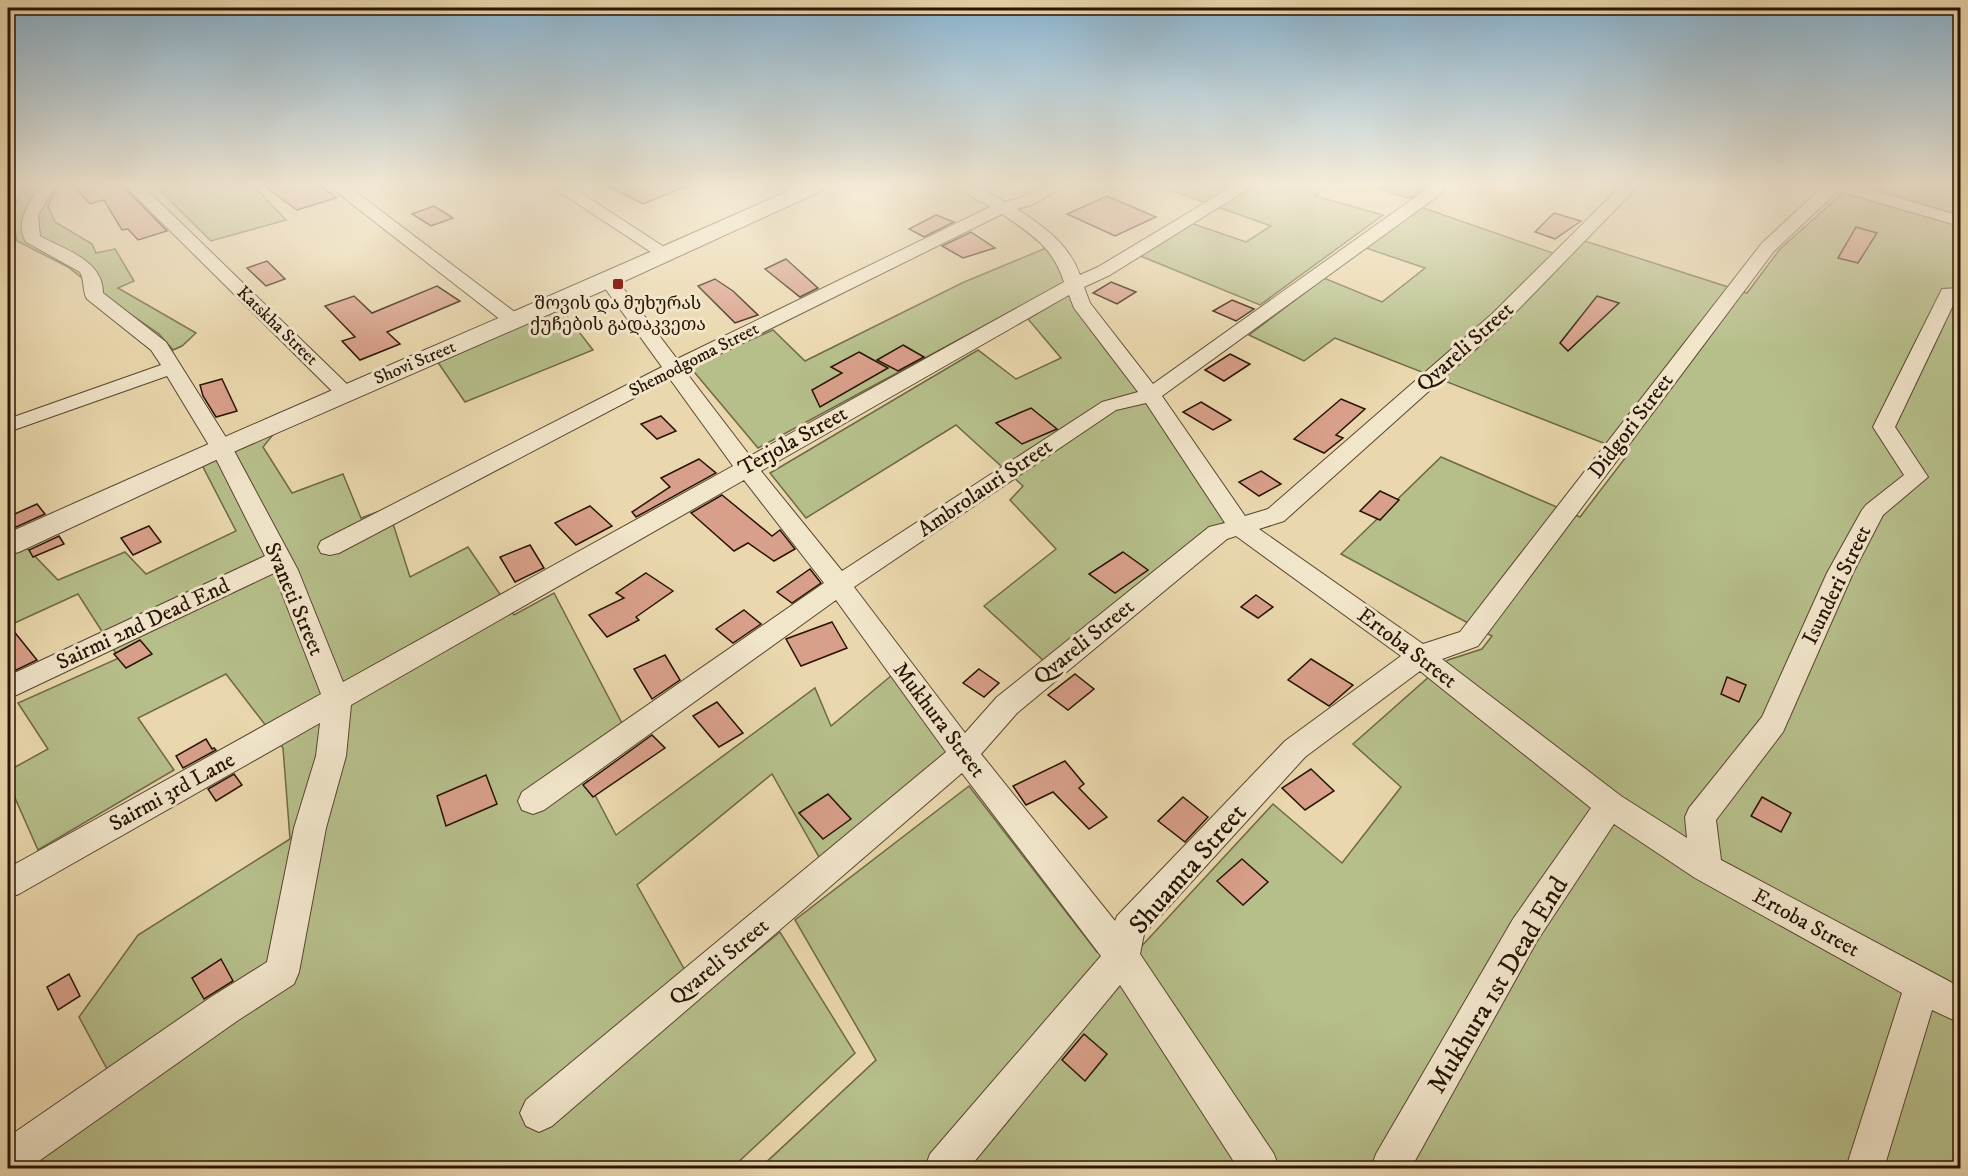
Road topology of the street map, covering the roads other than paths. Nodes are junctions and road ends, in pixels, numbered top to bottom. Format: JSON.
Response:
{"nodes":[{"id":1,"x":32,"y":238,"type":"edge"},
{"id":2,"x":186,"y":238,"type":"edge"},
{"id":3,"x":405,"y":238,"type":"edge"},
{"id":4,"x":641,"y":238,"type":"edge"},
{"id":5,"x":699,"y":238,"type":"edge"},
{"id":6,"x":940,"y":238,"type":"edge"},
{"id":7,"x":1046,"y":238,"type":"edge"},
{"id":8,"x":1159,"y":238,"type":"edge"},
{"id":9,"x":1369,"y":238,"type":"edge"},
{"id":10,"x":1579,"y":238,"type":"edge"},
{"id":11,"x":1778,"y":238,"type":"edge"},
{"id":12,"x":666,"y":254,"type":"junction"},
{"id":13,"x":608,"y":280,"type":"junction"},
{"id":14,"x":1073,"y":285,"type":"junction"},
{"id":15,"x":1960,"y":293,"type":"edge"},
{"id":16,"x":513,"y":320,"type":"junction"},
{"id":17,"x":172,"y":368,"type":"junction"},
{"id":18,"x":675,"y":368,"type":"junction"},
{"id":19,"x":345,"y":393,"type":"junction"},
{"id":20,"x":1151,"y":394,"type":"junction"},
{"id":21,"x":8,"y":426,"type":"edge"},
{"id":22,"x":221,"y":447,"type":"junction"},
{"id":23,"x":746,"y":467,"type":"junction"},
{"id":24,"x":1239,"y":526,"type":"junction"},
{"id":25,"x":8,"y":544,"type":"edge"},
{"id":26,"x":330,"y":547,"type":"dead end"},
{"id":27,"x":279,"y":560,"type":"junction"},
{"id":28,"x":840,"y":585,"type":"junction"},
{"id":29,"x":1420,"y":656,"type":"junction"},
{"id":30,"x":8,"y":688,"type":"edge"},
{"id":31,"x":337,"y":700,"type":"junction"},
{"id":32,"x":964,"y":754,"type":"junction"},
{"id":33,"x":533,"y":801,"type":"dead end"},
{"id":34,"x":1610,"y":805,"type":"junction"},
{"id":35,"x":1706,"y":868,"type":"junction"},
{"id":36,"x":8,"y":884,"type":"edge"},
{"id":37,"x":1122,"y":957,"type":"junction"},
{"id":38,"x":1922,"y":985,"type":"junction"},
{"id":39,"x":1960,"y":1006,"type":"edge"},
{"id":40,"x":539,"y":1113,"type":"dead end"},
{"id":41,"x":8,"y":1160,"type":"edge"},
{"id":42,"x":944,"y":1168,"type":"edge"},
{"id":43,"x":1260,"y":1168,"type":"edge"},
{"id":44,"x":1390,"y":1168,"type":"edge"},
{"id":45,"x":1865,"y":1168,"type":"edge"}],
"edges":[{"from":1,"to":17,"type":"street","name":"Svaneti Street"},
{"from":2,"to":19,"type":"street","name":"Katskha Street"},
{"from":3,"to":16,"type":"street"},
{"from":4,"to":12,"type":"street"},
{"from":5,"to":12,"type":"street","name":"Shovi Street"},
{"from":6,"to":18,"type":"street","name":"Shemodgoma Street"},
{"from":7,"to":14,"type":"street","name":"Ertoba Street"},
{"from":8,"to":14,"type":"street","name":"Terjola Street"},
{"from":9,"to":20,"type":"street","name":"Ambrolauri Street"},
{"from":10,"to":24,"type":"street","name":"Qvareli Street"},
{"from":11,"to":29,"type":"street","name":"Didgori Street"},
{"from":12,"to":13,"type":"street","name":"Shovi Street"},
{"from":13,"to":16,"type":"street","name":"Shovi Street"},
{"from":13,"to":18,"type":"street","name":"Mukhura Street"},
{"from":14,"to":20,"type":"street","name":"Ertoba Street"},
{"from":14,"to":23,"type":"street","name":"Terjola Street"},
{"from":15,"to":35,"type":"street","name":"Isunderi Street"},
{"from":16,"to":19,"type":"street","name":"Shovi Street"},
{"from":17,"to":21,"type":"street"},
{"from":17,"to":22,"type":"street","name":"Svaneti Street"},
{"from":18,"to":23,"type":"street","name":"Mukhura Street"},
{"from":18,"to":26,"type":"street","name":"Shemodgoma Street"},
{"from":19,"to":22,"type":"street","name":"Shovi Street"},
{"from":20,"to":24,"type":"street","name":"Ertoba Street"},
{"from":20,"to":28,"type":"street","name":"Ambrolauri Street"},
{"from":22,"to":25,"type":"street","name":"Shovi Street"},
{"from":22,"to":27,"type":"street","name":"Svaneti Street"},
{"from":23,"to":28,"type":"street","name":"Mukhura Street"},
{"from":23,"to":31,"type":"street","name":"Terjola Street"},
{"from":24,"to":29,"type":"street","name":"Ertoba Street"},
{"from":24,"to":32,"type":"street","name":"Qvareli Street"},
{"from":27,"to":30,"type":"street","name":"Sairmi 2nd Dead End"},
{"from":27,"to":31,"type":"street","name":"Svaneti Street"},
{"from":28,"to":32,"type":"street","name":"Mukhura Street"},
{"from":28,"to":33,"type":"street","name":"Ambrolauri Street"},
{"from":29,"to":34,"type":"street","name":"Ertoba Street"},
{"from":29,"to":37,"type":"street","name":"Shuamta Street"},
{"from":31,"to":36,"type":"street","name":"Sairmi 3rd Lane"},
{"from":31,"to":41,"type":"street","name":"Svaneti Street"},
{"from":32,"to":37,"type":"street","name":"Mukhura Street"},
{"from":32,"to":40,"type":"street","name":"Qvareli Street"},
{"from":34,"to":35,"type":"street","name":"Ertoba Street"},
{"from":34,"to":44,"type":"street","name":"Mukhura 1st Dead End"},
{"from":35,"to":38,"type":"street","name":"Ertoba Street"},
{"from":37,"to":42,"type":"street","name":"Shuamta Street"},
{"from":37,"to":43,"type":"street","name":"Mukhura Street"},
{"from":38,"to":39,"type":"street","name":"Ertoba Street"},
{"from":38,"to":45,"type":"street"}]}
